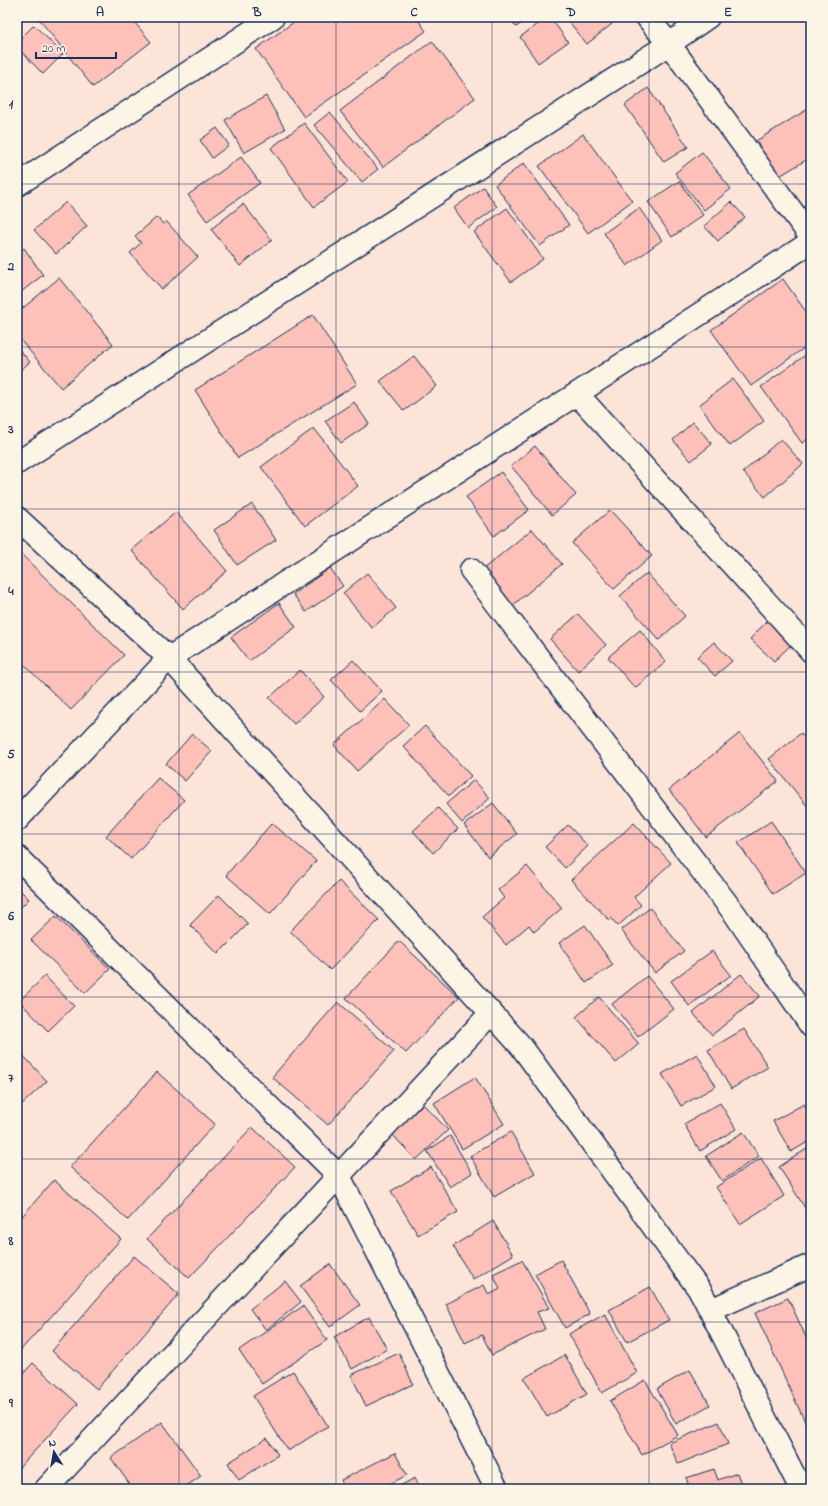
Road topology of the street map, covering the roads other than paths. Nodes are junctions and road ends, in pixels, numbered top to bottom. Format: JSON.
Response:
{"nodes":[{"id":1,"x":273,"y":17,"type":"edge"},
{"id":2,"x":647,"y":17,"type":"edge"},
{"id":3,"x":708,"y":17,"type":"edge"},
{"id":4,"x":670,"y":44,"type":"junction"},
{"id":5,"x":17,"y":184,"type":"edge"},
{"id":6,"x":811,"y":237,"type":"edge"},
{"id":7,"x":811,"y":242,"type":"edge"},
{"id":8,"x":577,"y":394,"type":"junction"},
{"id":9,"x":17,"y":463,"type":"edge"},
{"id":10,"x":17,"y":518,"type":"edge"},
{"id":11,"x":471,"y":570,"type":"dead end"},
{"id":12,"x":811,"y":651,"type":"edge"},
{"id":13,"x":169,"y":658,"type":"junction"},
{"id":14,"x":17,"y":820,"type":"edge"},
{"id":15,"x":17,"y":857,"type":"edge"},
{"id":16,"x":491,"y":1013,"type":"junction"},
{"id":17,"x":811,"y":1026,"type":"edge"},
{"id":18,"x":339,"y":1176,"type":"junction"},
{"id":19,"x":811,"y":1264,"type":"edge"},
{"id":20,"x":711,"y":1310,"type":"junction"},
{"id":21,"x":46,"y":1489,"type":"edge"},
{"id":22,"x":497,"y":1489,"type":"edge"},
{"id":23,"x":800,"y":1489,"type":"edge"}],
"edges":[{"from":1,"to":5,"type":"street"},
{"from":2,"to":4,"type":"street"},
{"from":3,"to":4,"type":"street"},
{"from":4,"to":6,"type":"street"},
{"from":4,"to":9,"type":"street"},
{"from":7,"to":8,"type":"street"},
{"from":8,"to":12,"type":"street"},
{"from":8,"to":13,"type":"street"},
{"from":10,"to":13,"type":"street"},
{"from":11,"to":17,"type":"street"},
{"from":13,"to":14,"type":"street"},
{"from":13,"to":16,"type":"street"},
{"from":15,"to":18,"type":"street"},
{"from":16,"to":18,"type":"street"},
{"from":16,"to":20,"type":"street"},
{"from":18,"to":21,"type":"street"},
{"from":18,"to":22,"type":"street"},
{"from":19,"to":20,"type":"street"},
{"from":20,"to":23,"type":"street"}]}
